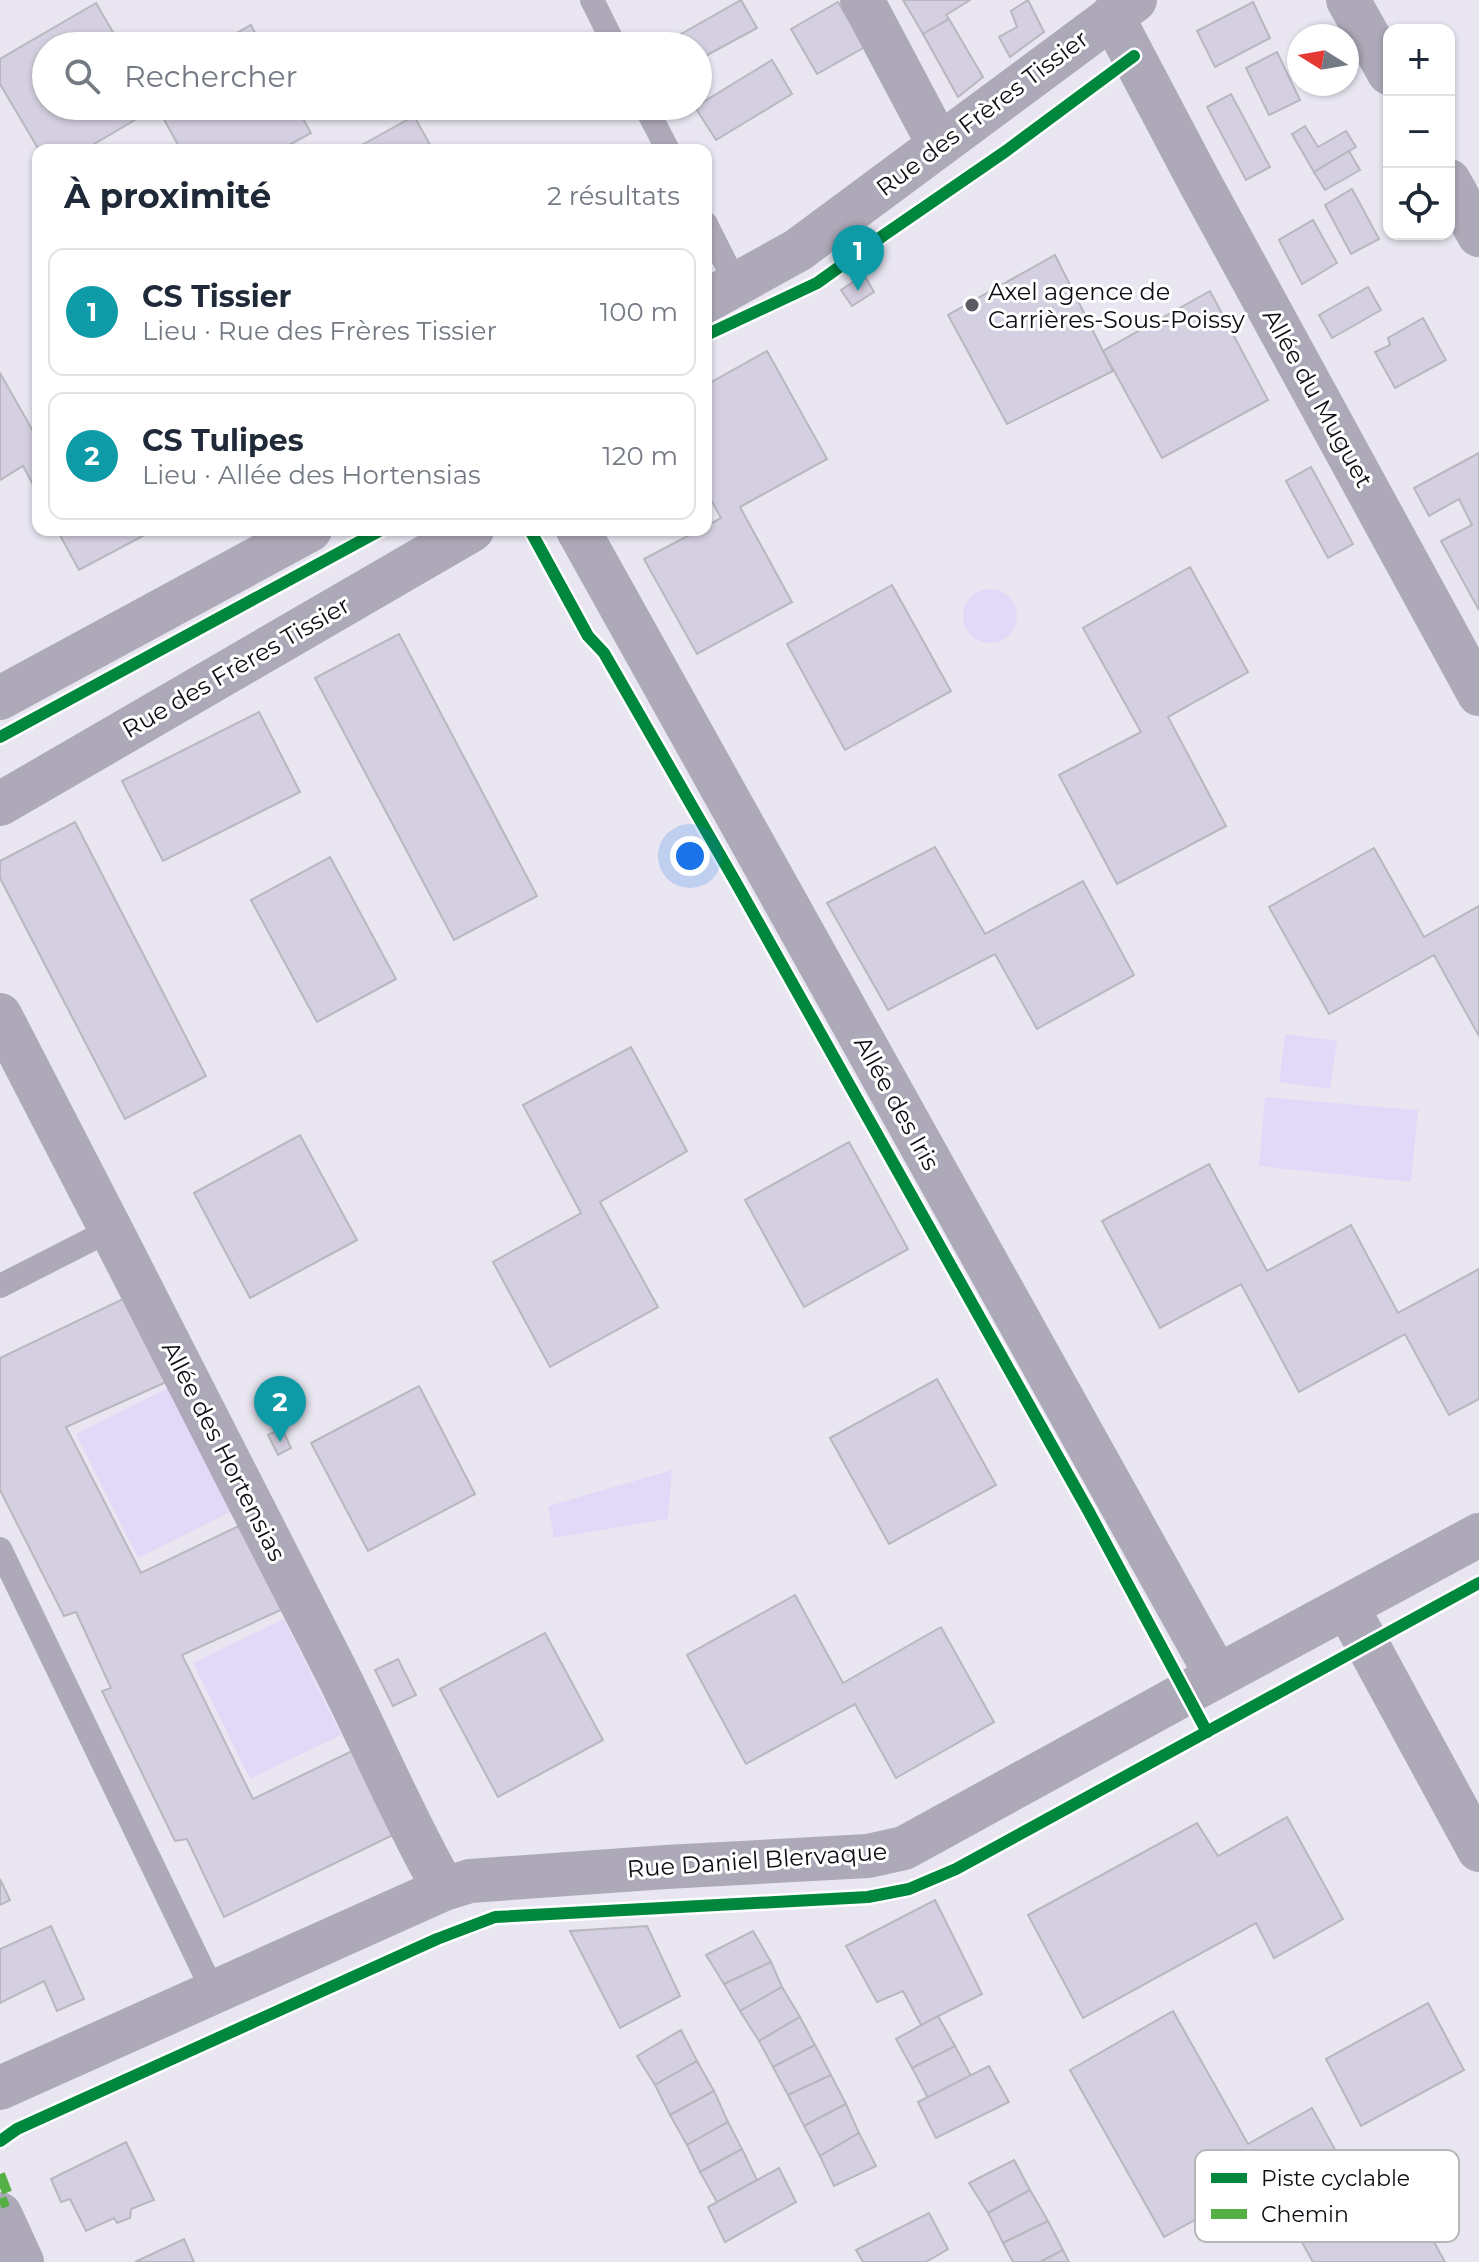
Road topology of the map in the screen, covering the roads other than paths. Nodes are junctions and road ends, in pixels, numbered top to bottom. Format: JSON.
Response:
{"nodes":[{"id":1,"x":592,"y":0,"type":"edge"},
{"id":2,"x":862,"y":0,"type":"edge"},
{"id":3,"x":1348,"y":0,"type":"edge"},
{"id":4,"x":1124,"y":8,"type":"edge"},
{"id":5,"x":608,"y":32,"type":"edge"},
{"id":6,"x":1383,"y":62,"type":"edge"},
{"id":7,"x":652,"y":120,"type":"edge"},
{"id":8,"x":665,"y":144,"type":"edge"},
{"id":9,"x":939,"y":145,"type":"junction"},
{"id":10,"x":1455,"y":192,"type":"edge"},
{"id":11,"x":1479,"y":235,"type":"edge"},
{"id":12,"x":712,"y":251,"type":"edge"},
{"id":13,"x":721,"y":292,"type":"edge"},
{"id":14,"x":299,"y":536,"type":"edge"},
{"id":15,"x":462,"y":536,"type":"edge"},
{"id":16,"x":581,"y":536,"type":"edge"},
{"id":17,"x":1479,"y":694,"type":"edge"},
{"id":18,"x":0,"y":698,"type":"edge"},
{"id":19,"x":0,"y":804,"type":"edge"},
{"id":20,"x":0,"y":1015,"type":"edge"},
{"id":21,"x":112,"y":1229,"type":"junction"},
{"id":22,"x":0,"y":1286,"type":"edge"},
{"id":23,"x":1479,"y":1535,"type":"edge"},
{"id":24,"x":0,"y":1549,"type":"edge"},
{"id":25,"x":1347,"y":1607,"type":"junction"},
{"id":26,"x":1217,"y":1676,"type":"junction"},
{"id":27,"x":1479,"y":1850,"type":"edge"},
{"id":28,"x":444,"y":1889,"type":"junction"},
{"id":29,"x":214,"y":1993,"type":"junction"},
{"id":30,"x":0,"y":2088,"type":"edge"},
{"id":31,"x":0,"y":2214,"type":"edge"},
{"id":32,"x":22,"y":2262,"type":"edge"}],
"edges":[{"from":1,"to":5,"type":"lane"},
{"from":2,"to":9,"type":"street"},
{"from":3,"to":6,"type":"street"},
{"from":4,"to":9,"type":"street","name":"Rue des Frères Tissier"},
{"from":4,"to":17,"type":"street","name":"Allée du Muguet"},
{"from":7,"to":8,"type":"lane"},
{"from":9,"to":13,"type":"street","name":"Rue des Frères Tissier"},
{"from":10,"to":11,"type":"street"},
{"from":12,"to":13,"type":"lane"},
{"from":14,"to":18,"type":"street"},
{"from":15,"to":19,"type":"street","name":"Rue des Frères Tissier"},
{"from":16,"to":26,"type":"street","name":"Allée des Iris"},
{"from":20,"to":21,"type":"street","name":"Allée des Hortensias"},
{"from":21,"to":22,"type":"lane"},
{"from":21,"to":28,"type":"street","name":"Allée des Hortensias"},
{"from":23,"to":25,"type":"street","name":"Rue Daniel Blervaque"},
{"from":24,"to":29,"type":"lane"},
{"from":25,"to":26,"type":"street","name":"Rue Daniel Blervaque"},
{"from":25,"to":27,"type":"street"},
{"from":26,"to":28,"type":"street","name":"Rue Daniel Blervaque"},
{"from":28,"to":29,"type":"street","name":"Rue Daniel Blervaque"},
{"from":29,"to":30,"type":"street","name":"Rue Daniel Blervaque"},
{"from":31,"to":32,"type":"street"}]}
